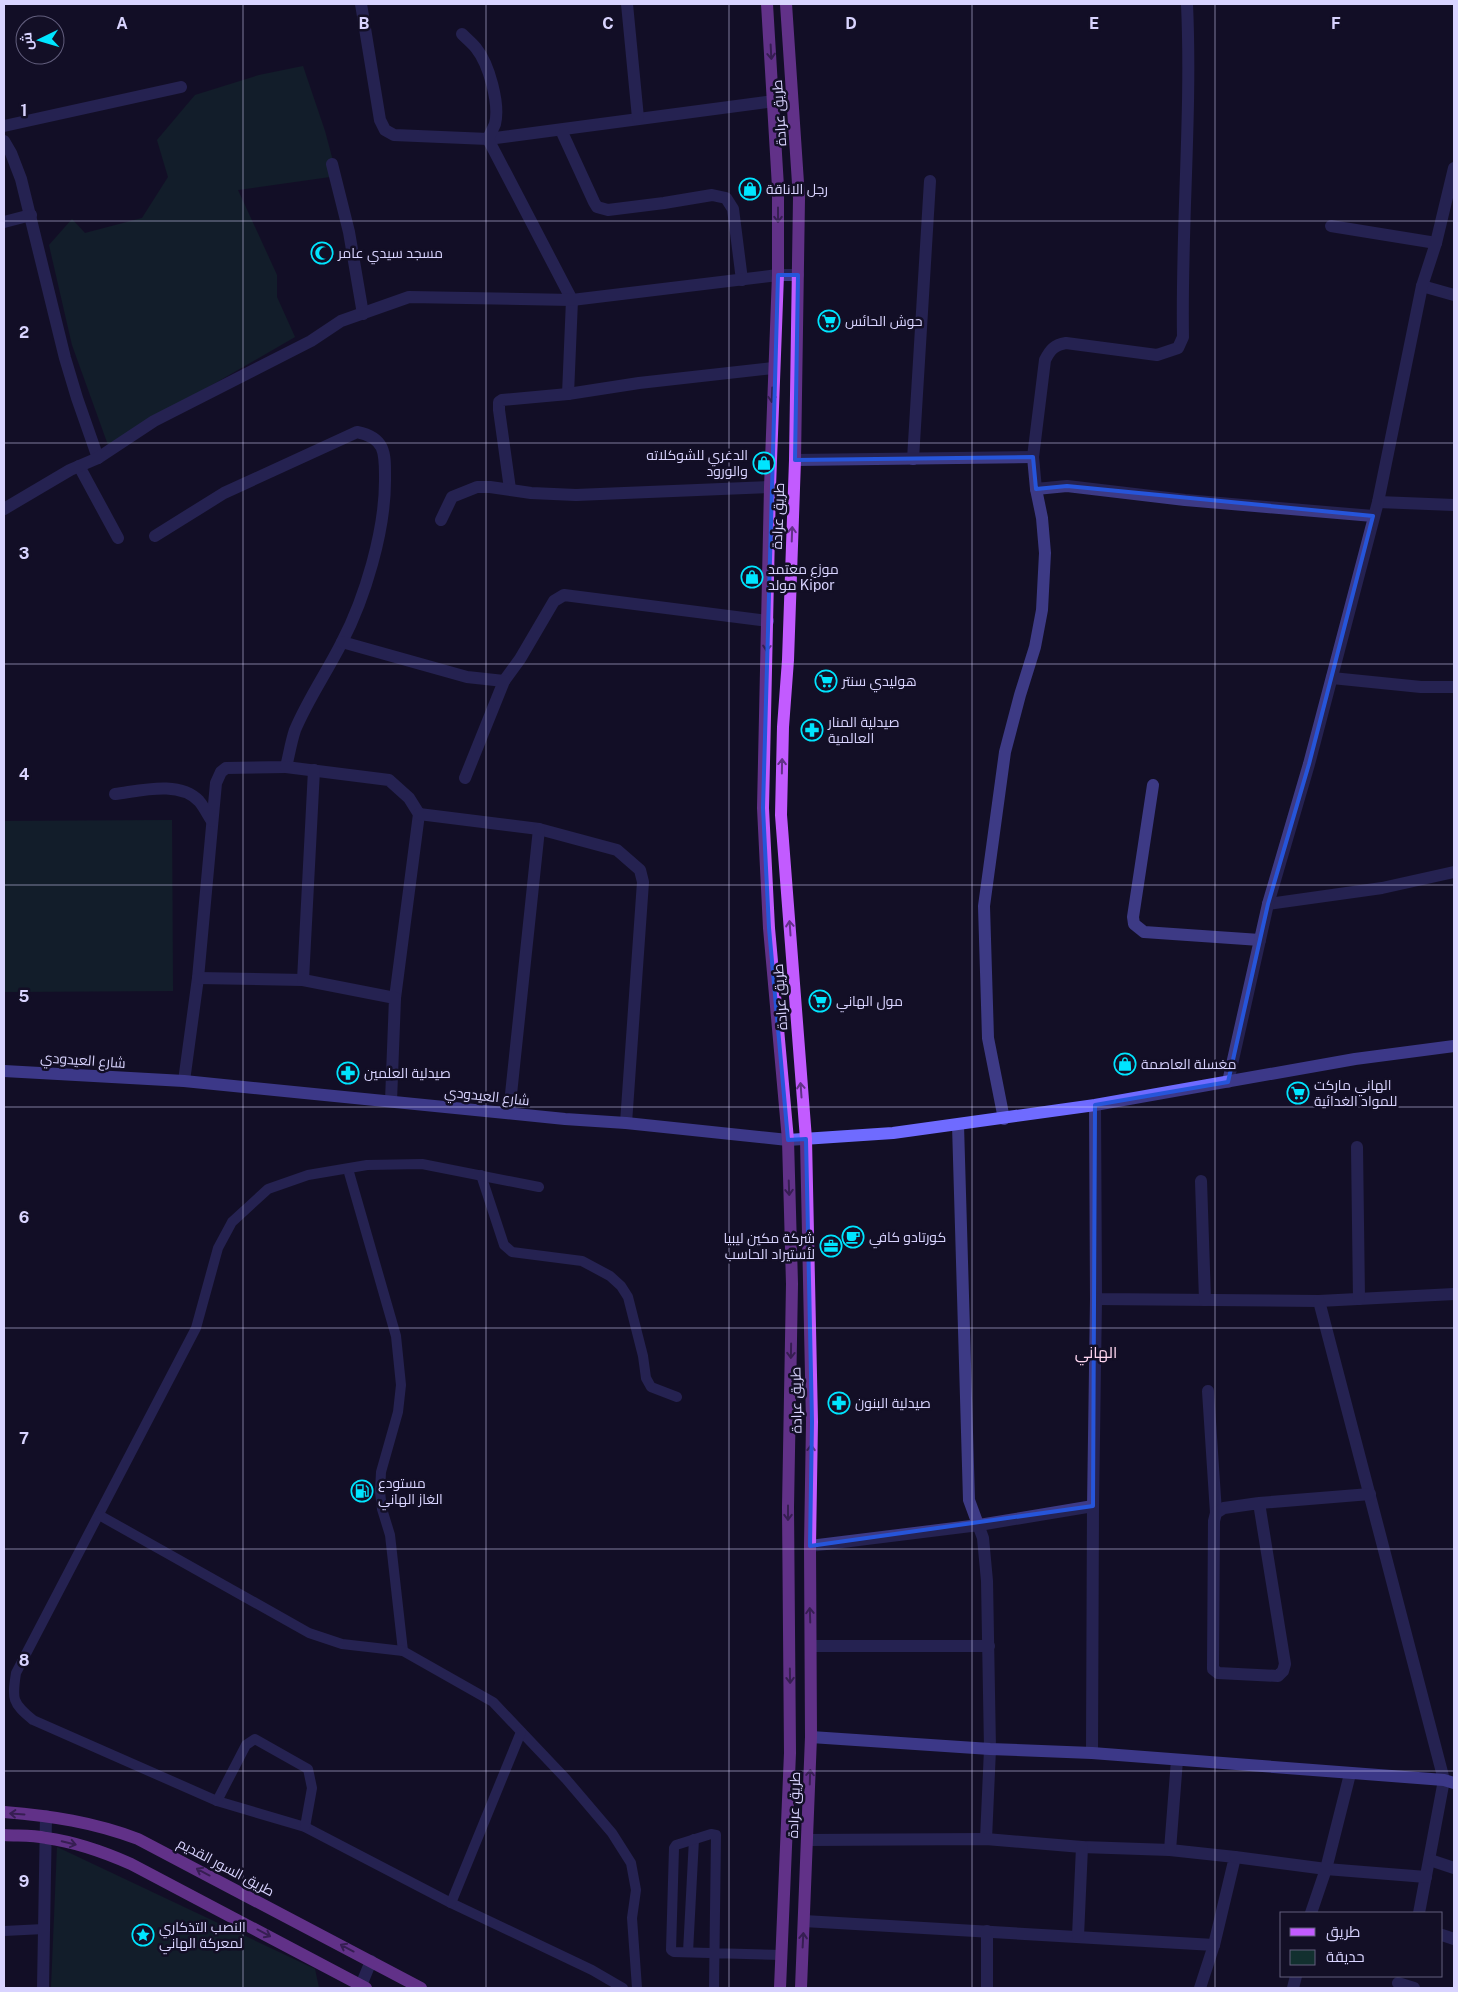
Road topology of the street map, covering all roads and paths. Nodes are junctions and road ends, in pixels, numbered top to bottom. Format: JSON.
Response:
{"nodes":[{"id":1,"x":361,"y":4,"type":"edge"},
{"id":2,"x":627,"y":4,"type":"edge"},
{"id":3,"x":767,"y":4,"type":"edge"},
{"id":4,"x":786,"y":4,"type":"edge"},
{"id":5,"x":1187,"y":4,"type":"edge"},
{"id":6,"x":462,"y":34,"type":"dead end"},
{"id":7,"x":181,"y":87,"type":"dead end"},
{"id":8,"x":774,"y":101,"type":"junction"},
{"id":9,"x":638,"y":118,"type":"junction"},
{"id":10,"x":4,"y":126,"type":"edge"},
{"id":11,"x":561,"y":130,"type":"junction"},
{"id":12,"x":488,"y":139,"type":"junction"},
{"id":13,"x":4,"y":141,"type":"edge"},
{"id":14,"x":332,"y":164,"type":"dead end"},
{"id":15,"x":1454,"y":168,"type":"edge"},
{"id":16,"x":930,"y":180,"type":"dead end"},
{"id":17,"x":31,"y":215,"type":"junction"},
{"id":18,"x":4,"y":222,"type":"edge"},
{"id":19,"x":1331,"y":226,"type":"dead end"},
{"id":20,"x":1436,"y":243,"type":"junction"},
{"id":21,"x":778,"y":275,"type":"junction"},
{"id":22,"x":798,"y":275,"type":"junction"},
{"id":23,"x":742,"y":280,"type":"junction"},
{"id":24,"x":1422,"y":286,"type":"junction"},
{"id":25,"x":1454,"y":295,"type":"edge"},
{"id":26,"x":572,"y":300,"type":"junction"},
{"id":27,"x":363,"y":314,"type":"junction"},
{"id":28,"x":773,"y":368,"type":"junction"},
{"id":29,"x":568,"y":394,"type":"junction"},
{"id":30,"x":1033,"y":457,"type":"junction"},
{"id":31,"x":98,"y":458,"type":"junction"},
{"id":32,"x":913,"y":459,"type":"junction"},
{"id":33,"x":795,"y":460,"type":"junction"},
{"id":34,"x":79,"y":466,"type":"junction"},
{"id":35,"x":770,"y":487,"type":"junction"},
{"id":36,"x":510,"y":489,"type":"junction"},
{"id":37,"x":1036,"y":489,"type":"junction"},
{"id":38,"x":1378,"y":502,"type":"junction"},
{"id":39,"x":1454,"y":505,"type":"edge"},
{"id":40,"x":4,"y":509,"type":"edge"},
{"id":41,"x":1373,"y":516,"type":"junction"},
{"id":42,"x":441,"y":520,"type":"dead end"},
{"id":43,"x":154,"y":536,"type":"dead end"},
{"id":44,"x":118,"y":538,"type":"dead end"},
{"id":45,"x":768,"y":620,"type":"junction"},
{"id":46,"x":342,"y":642,"type":"junction"},
{"id":47,"x":1332,"y":678,"type":"junction"},
{"id":48,"x":504,"y":681,"type":"junction"},
{"id":49,"x":1454,"y":687,"type":"edge"},
{"id":50,"x":286,"y":767,"type":"junction"},
{"id":51,"x":314,"y":770,"type":"junction"},
{"id":52,"x":465,"y":778,"type":"dead end"},
{"id":53,"x":1153,"y":785,"type":"dead end"},
{"id":54,"x":115,"y":794,"type":"dead end"},
{"id":55,"x":419,"y":814,"type":"junction"},
{"id":56,"x":212,"y":821,"type":"junction"},
{"id":57,"x":539,"y":829,"type":"junction"},
{"id":58,"x":1454,"y":872,"type":"edge"},
{"id":59,"x":1268,"y":904,"type":"junction"},
{"id":60,"x":1260,"y":940,"type":"junction"},
{"id":61,"x":198,"y":978,"type":"junction"},
{"id":62,"x":303,"y":980,"type":"junction"},
{"id":63,"x":395,"y":998,"type":"junction"},
{"id":64,"x":1454,"y":1046,"type":"edge"},
{"id":65,"x":4,"y":1071,"type":"edge"},
{"id":66,"x":184,"y":1081,"type":"junction"},
{"id":67,"x":1228,"y":1082,"type":"junction"},
{"id":68,"x":391,"y":1102,"type":"junction"},
{"id":69,"x":1095,"y":1105,"type":"junction"},
{"id":70,"x":508,"y":1113,"type":"junction"},
{"id":71,"x":1004,"y":1119,"type":"junction"},
{"id":72,"x":626,"y":1123,"type":"junction"},
{"id":73,"x":958,"y":1125,"type":"junction"},
{"id":74,"x":806,"y":1139,"type":"junction"},
{"id":75,"x":788,"y":1140,"type":"junction"},
{"id":76,"x":1357,"y":1147,"type":"dead end"},
{"id":77,"x":348,"y":1169,"type":"junction"},
{"id":78,"x":482,"y":1175,"type":"junction"},
{"id":79,"x":1201,"y":1181,"type":"dead end"},
{"id":80,"x":540,"y":1188,"type":"dead end"},
{"id":81,"x":1454,"y":1294,"type":"edge"},
{"id":82,"x":1096,"y":1298,"type":"junction"},
{"id":83,"x":1359,"y":1299,"type":"junction"},
{"id":84,"x":1205,"y":1300,"type":"junction"},
{"id":85,"x":1319,"y":1301,"type":"junction"},
{"id":86,"x":1208,"y":1391,"type":"dead end"},
{"id":87,"x":677,"y":1397,"type":"dead end"},
{"id":88,"x":1370,"y":1494,"type":"junction"},
{"id":89,"x":1259,"y":1503,"type":"junction"},
{"id":90,"x":1093,"y":1506,"type":"junction"},
{"id":91,"x":1216,"y":1513,"type":"junction"},
{"id":92,"x":99,"y":1515,"type":"junction"},
{"id":93,"x":979,"y":1525,"type":"junction"},
{"id":94,"x":810,"y":1546,"type":"junction"},
{"id":95,"x":811,"y":1646,"type":"junction"},
{"id":96,"x":989,"y":1646,"type":"junction"},
{"id":97,"x":403,"y":1651,"type":"junction"},
{"id":98,"x":521,"y":1732,"type":"junction"},
{"id":99,"x":811,"y":1737,"type":"junction"},
{"id":100,"x":990,"y":1749,"type":"junction"},
{"id":101,"x":1092,"y":1753,"type":"junction"},
{"id":102,"x":1176,"y":1760,"type":"junction"},
{"id":103,"x":1350,"y":1774,"type":"junction"},
{"id":104,"x":1449,"y":1781,"type":"edge"},
{"id":105,"x":217,"y":1800,"type":"junction"},
{"id":106,"x":4,"y":1812,"type":"edge"},
{"id":107,"x":46,"y":1816,"type":"junction"},
{"id":108,"x":305,"y":1827,"type":"junction"},
{"id":109,"x":4,"y":1835,"type":"edge"},
{"id":110,"x":45,"y":1837,"type":"junction"},
{"id":111,"x":694,"y":1839,"type":"junction"},
{"id":112,"x":986,"y":1839,"type":"junction"},
{"id":113,"x":808,"y":1840,"type":"junction"},
{"id":114,"x":1082,"y":1847,"type":"junction"},
{"id":115,"x":1170,"y":1850,"type":"junction"},
{"id":116,"x":1235,"y":1857,"type":"junction"},
{"id":117,"x":1430,"y":1860,"type":"junction"},
{"id":118,"x":1454,"y":1868,"type":"edge"},
{"id":119,"x":1326,"y":1869,"type":"junction"},
{"id":120,"x":1426,"y":1877,"type":"junction"},
{"id":121,"x":451,"y":1903,"type":"junction"},
{"id":122,"x":1311,"y":1912,"type":"edge"},
{"id":123,"x":1419,"y":1912,"type":"edge"},
{"id":124,"x":804,"y":1921,"type":"junction"},
{"id":125,"x":44,"y":1929,"type":"junction"},
{"id":126,"x":4,"y":1931,"type":"edge"},
{"id":127,"x":987,"y":1932,"type":"junction"},
{"id":128,"x":1078,"y":1936,"type":"junction"},
{"id":129,"x":1214,"y":1945,"type":"junction"},
{"id":130,"x":688,"y":1952,"type":"junction"},
{"id":131,"x":715,"y":1952,"type":"junction"},
{"id":132,"x":782,"y":1955,"type":"junction"},
{"id":133,"x":371,"y":1961,"type":"junction"},
{"id":134,"x":1398,"y":1982,"type":"edge"},
{"id":135,"x":362,"y":1987,"type":"edge"},
{"id":136,"x":43,"y":1988,"type":"edge"},
{"id":137,"x":421,"y":1988,"type":"edge"},
{"id":138,"x":624,"y":1988,"type":"edge"},
{"id":139,"x":637,"y":1988,"type":"edge"},
{"id":140,"x":714,"y":1988,"type":"edge"},
{"id":141,"x":780,"y":1988,"type":"edge"},
{"id":142,"x":801,"y":1988,"type":"edge"},
{"id":143,"x":987,"y":1988,"type":"edge"},
{"id":144,"x":1200,"y":1988,"type":"edge"},
{"id":145,"x":1414,"y":1988,"type":"edge"}],
"edges":[{"from":1,"to":12,"type":"street"},
{"from":2,"to":9,"type":"street"},
{"from":3,"to":8,"type":"main road","name":"طريق عرادة","one_way":true},
{"from":4,"to":22,"type":"main road","name":"طريق عرادة"},
{"from":5,"to":30,"type":"street"},
{"from":6,"to":12,"type":"street"},
{"from":7,"to":10,"type":"street"},
{"from":8,"to":9,"type":"street"},
{"from":8,"to":21,"type":"main road","name":"طريق عرادة","one_way":true},
{"from":9,"to":11,"type":"street"},
{"from":11,"to":12,"type":"street"},
{"from":11,"to":23,"type":"street"},
{"from":12,"to":26,"type":"street"},
{"from":13,"to":17,"type":"street"},
{"from":14,"to":27,"type":"street"},
{"from":15,"to":20,"type":"street"},
{"from":16,"to":32,"type":"street"},
{"from":17,"to":18,"type":"street"},
{"from":17,"to":31,"type":"street"},
{"from":19,"to":20,"type":"street"},
{"from":20,"to":24,"type":"street"},
{"from":21,"to":22,"type":"street"},
{"from":21,"to":23,"type":"street"},
{"from":21,"to":28,"type":"main road","name":"طريق عرادة"},
{"from":22,"to":33,"type":"main road","name":"طريق عرادة"},
{"from":23,"to":26,"type":"street"},
{"from":24,"to":25,"type":"street"},
{"from":24,"to":38,"type":"street"},
{"from":26,"to":27,"type":"street"},
{"from":26,"to":29,"type":"street"},
{"from":27,"to":31,"type":"street"},
{"from":28,"to":29,"type":"street"},
{"from":28,"to":35,"type":"main road","name":"طريق عرادة","one_way":true},
{"from":29,"to":36,"type":"street"},
{"from":30,"to":32,"type":"street"},
{"from":30,"to":37,"type":"street"},
{"from":31,"to":34,"type":"street"},
{"from":32,"to":33,"type":"street"},
{"from":74,"to":33,"type":"main road","name":"طريق عرادة","one_way":true},
{"from":34,"to":40,"type":"street"},
{"from":34,"to":44,"type":"street"},
{"from":35,"to":36,"type":"street"},
{"from":35,"to":45,"type":"main road","name":"طريق عرادة"},
{"from":36,"to":42,"type":"street"},
{"from":37,"to":41,"type":"street"},
{"from":37,"to":71,"type":"street"},
{"from":38,"to":39,"type":"street"},
{"from":38,"to":41,"type":"street"},
{"from":41,"to":47,"type":"street"},
{"from":43,"to":46,"type":"street"},
{"from":45,"to":48,"type":"street"},
{"from":45,"to":75,"type":"main road","name":"طريق عرادة","one_way":true},
{"from":46,"to":48,"type":"street"},
{"from":46,"to":50,"type":"street"},
{"from":47,"to":49,"type":"street"},
{"from":47,"to":59,"type":"street"},
{"from":48,"to":52,"type":"street"},
{"from":50,"to":51,"type":"street"},
{"from":50,"to":56,"type":"street"},
{"from":51,"to":55,"type":"street"},
{"from":51,"to":62,"type":"street"},
{"from":53,"to":60,"type":"street"},
{"from":54,"to":56,"type":"street"},
{"from":55,"to":57,"type":"street"},
{"from":55,"to":63,"type":"street"},
{"from":56,"to":61,"type":"street"},
{"from":57,"to":70,"type":"street"},
{"from":57,"to":72,"type":"street"},
{"from":58,"to":59,"type":"street"},
{"from":59,"to":60,"type":"street"},
{"from":60,"to":67,"type":"street"},
{"from":61,"to":62,"type":"street"},
{"from":61,"to":66,"type":"street"},
{"from":62,"to":63,"type":"street"},
{"from":63,"to":68,"type":"street"},
{"from":64,"to":67,"type":"street","name":"شارع العيدودي"},
{"from":65,"to":66,"type":"street","name":"شارع العيدودي"},
{"from":66,"to":68,"type":"street","name":"شارع العيدودي"},
{"from":67,"to":69,"type":"street","name":"شارع العيدودي"},
{"from":68,"to":70,"type":"street","name":"شارع العيدودي"},
{"from":69,"to":71,"type":"street","name":"شارع العيدودي"},
{"from":69,"to":82,"type":"street"},
{"from":70,"to":72,"type":"street","name":"شارع العيدودي"},
{"from":71,"to":73,"type":"street","name":"شارع العيدودي"},
{"from":72,"to":75,"type":"street","name":"شارع العيدودي"},
{"from":73,"to":74,"type":"street","name":"شارع العيدودي"},
{"from":73,"to":93,"type":"street"},
{"from":74,"to":75,"type":"street","name":"شارع العيدودي"},
{"from":94,"to":74,"type":"main road","name":"طريق عرادة","one_way":true},
{"from":75,"to":132,"type":"main road","name":"طريق عرادة","one_way":true},
{"from":76,"to":83,"type":"street"},
{"from":77,"to":78,"type":"lane"},
{"from":77,"to":92,"type":"lane"},
{"from":77,"to":97,"type":"lane"},
{"from":78,"to":80,"type":"lane"},
{"from":78,"to":87,"type":"lane"},
{"from":79,"to":84,"type":"street"},
{"from":81,"to":83,"type":"street"},
{"from":82,"to":84,"type":"street"},
{"from":82,"to":90,"type":"street"},
{"from":83,"to":85,"type":"street"},
{"from":84,"to":85,"type":"street"},
{"from":85,"to":88,"type":"street"},
{"from":86,"to":91,"type":"street"},
{"from":88,"to":89,"type":"street"},
{"from":88,"to":104,"type":"street"},
{"from":89,"to":91,"type":"street"},
{"from":89,"to":91,"type":"street"},
{"from":90,"to":93,"type":"street"},
{"from":90,"to":101,"type":"street"},
{"from":92,"to":97,"type":"lane"},
{"from":92,"to":105,"type":"lane"},
{"from":93,"to":94,"type":"street"},
{"from":93,"to":96,"type":"street"},
{"from":95,"to":94,"type":"main road","name":"طريق عرادة","one_way":true},
{"from":95,"to":96,"type":"street"},
{"from":95,"to":99,"type":"main road","name":"طريق عرادة"},
{"from":96,"to":100,"type":"street"},
{"from":97,"to":98,"type":"lane"},
{"from":98,"to":121,"type":"lane"},
{"from":98,"to":139,"type":"lane"},
{"from":99,"to":100,"type":"street"},
{"from":113,"to":99,"type":"main road","name":"طريق عرادة","one_way":true},
{"from":100,"to":101,"type":"street"},
{"from":100,"to":112,"type":"street"},
{"from":101,"to":102,"type":"street"},
{"from":102,"to":103,"type":"street"},
{"from":102,"to":115,"type":"street"},
{"from":103,"to":104,"type":"street"},
{"from":103,"to":119,"type":"street"},
{"from":104,"to":117,"type":"street"},
{"from":105,"to":108,"type":"lane"},
{"from":105,"to":108,"type":"lane"},
{"from":107,"to":106,"type":"main road","name":"طريق السور القديم","one_way":true},
{"from":107,"to":110,"type":"street"},
{"from":133,"to":107,"type":"main road","name":"طريق السور القديم","one_way":true},
{"from":108,"to":121,"type":"lane"},
{"from":109,"to":110,"type":"main road"},
{"from":110,"to":125,"type":"street"},
{"from":110,"to":135,"type":"main road","one_way":true},
{"from":111,"to":130,"type":"lane"},
{"from":111,"to":130,"type":"lane"},
{"from":111,"to":131,"type":"lane"},
{"from":112,"to":113,"type":"street"},
{"from":112,"to":114,"type":"street"},
{"from":113,"to":124,"type":"main road","name":"طريق عرادة"},
{"from":114,"to":115,"type":"street"},
{"from":114,"to":128,"type":"street"},
{"from":115,"to":116,"type":"street"},
{"from":116,"to":119,"type":"street"},
{"from":116,"to":129,"type":"street"},
{"from":117,"to":118,"type":"street"},
{"from":117,"to":120,"type":"street"},
{"from":119,"to":120,"type":"street"},
{"from":119,"to":122,"type":"street"},
{"from":120,"to":123,"type":"street"},
{"from":121,"to":138,"type":"lane"},
{"from":124,"to":127,"type":"street"},
{"from":142,"to":124,"type":"main road","name":"طريق عرادة","one_way":true},
{"from":125,"to":126,"type":"lane"},
{"from":125,"to":136,"type":"street"},
{"from":127,"to":128,"type":"street"},
{"from":127,"to":143,"type":"street"},
{"from":128,"to":129,"type":"street"},
{"from":129,"to":144,"type":"street"},
{"from":130,"to":131,"type":"lane"},
{"from":131,"to":132,"type":"lane"},
{"from":131,"to":140,"type":"lane"},
{"from":132,"to":141,"type":"main road","name":"طريق عرادة"},
{"from":133,"to":135,"type":"street"},
{"from":133,"to":137,"type":"main road","name":"طريق السور القديم"},
{"from":134,"to":145,"type":"street"}]}
